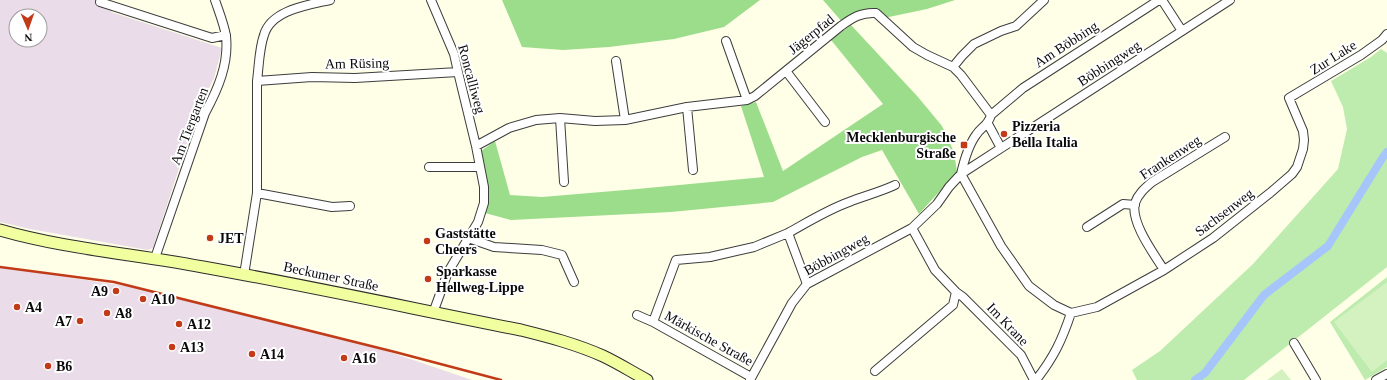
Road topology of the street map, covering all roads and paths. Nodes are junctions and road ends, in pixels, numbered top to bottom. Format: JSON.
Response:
{"nodes":[{"id":1,"x":215,"y":0,"type":"edge"},
{"id":2,"x":330,"y":0,"type":"edge"},
{"id":3,"x":430,"y":0,"type":"edge"},
{"id":4,"x":1044,"y":0,"type":"edge"},
{"id":5,"x":1159,"y":0,"type":"edge"},
{"id":6,"x":1162,"y":0,"type":"edge"},
{"id":7,"x":1230,"y":0,"type":"edge"},
{"id":8,"x":100,"y":2,"type":"dead end"},
{"id":9,"x":1182,"y":31,"type":"junction"},
{"id":10,"x":1387,"y":34,"type":"edge"},
{"id":11,"x":226,"y":35,"type":"junction"},
{"id":12,"x":726,"y":41,"type":"dead end"},
{"id":13,"x":616,"y":61,"type":"dead end"},
{"id":14,"x":953,"y":67,"type":"junction"},
{"id":15,"x":786,"y":70,"type":"junction"},
{"id":16,"x":458,"y":72,"type":"junction"},
{"id":17,"x":257,"y":81,"type":"junction"},
{"id":18,"x":1289,"y":98,"type":"joint"},
{"id":19,"x":747,"y":100,"type":"junction"},
{"id":20,"x":687,"y":107,"type":"junction"},
{"id":21,"x":991,"y":115,"type":"junction"},
{"id":22,"x":560,"y":118,"type":"junction"},
{"id":23,"x":625,"y":120,"type":"junction"},
{"id":24,"x":826,"y":122,"type":"dead end"},
{"id":25,"x":988,"y":124,"type":"junction"},
{"id":26,"x":1225,"y":137,"type":"dead end"},
{"id":27,"x":476,"y":146,"type":"junction"},
{"id":28,"x":1001,"y":148,"type":"junction"},
{"id":29,"x":429,"y":167,"type":"dead end"},
{"id":30,"x":480,"y":167,"type":"junction"},
{"id":31,"x":693,"y":170,"type":"dead end"},
{"id":32,"x":961,"y":174,"type":"junction"},
{"id":33,"x":564,"y":182,"type":"dead end"},
{"id":34,"x":895,"y":185,"type":"dead end"},
{"id":35,"x":257,"y":193,"type":"junction"},
{"id":36,"x":1135,"y":204,"type":"junction"},
{"id":37,"x":350,"y":206,"type":"dead end"},
{"id":38,"x":1087,"y":227,"type":"dead end"},
{"id":39,"x":912,"y":228,"type":"junction"},
{"id":40,"x":0,"y":230,"type":"edge"},
{"id":41,"x":788,"y":233,"type":"junction"},
{"id":42,"x":468,"y":238,"type":"junction"},
{"id":43,"x":155,"y":258,"type":"junction"},
{"id":44,"x":1164,"y":270,"type":"junction"},
{"id":45,"x":244,"y":274,"type":"junction"},
{"id":46,"x":574,"y":282,"type":"dead end"},
{"id":47,"x":807,"y":284,"type":"junction"},
{"id":48,"x":956,"y":292,"type":"junction"},
{"id":49,"x":433,"y":313,"type":"junction"},
{"id":50,"x":1071,"y":313,"type":"junction"},
{"id":51,"x":637,"y":315,"type":"dead end"},
{"id":52,"x":653,"y":322,"type":"junction"},
{"id":53,"x":1294,"y":343,"type":"dead end"},
{"id":54,"x":875,"y":371,"type":"dead end"},
{"id":55,"x":1387,"y":374,"type":"edge"},
{"id":56,"x":750,"y":378,"type":"edge"},
{"id":57,"x":647,"y":380,"type":"edge"},
{"id":58,"x":1035,"y":380,"type":"edge"},
{"id":59,"x":1316,"y":380,"type":"edge"},
{"id":60,"x":1376,"y":380,"type":"edge"}],
"edges":[{"from":1,"to":11,"type":"street","name":"Am Tiergarten"},
{"from":2,"to":17,"type":"street"},
{"from":3,"to":16,"type":"street","name":"Roncalliweg"},
{"from":4,"to":14,"type":"street"},
{"from":5,"to":21,"type":"street","name":"Am Böbbing"},
{"from":6,"to":9,"type":"street"},
{"from":7,"to":9,"type":"street","name":"Böbbingweg"},
{"from":8,"to":11,"type":"street"},
{"from":9,"to":28,"type":"street","name":"Böbbingweg"},
{"from":10,"to":18,"type":"street","name":"Zur Lake"},
{"from":11,"to":43,"type":"street","name":"Am Tiergarten"},
{"from":12,"to":19,"type":"street"},
{"from":13,"to":23,"type":"street"},
{"from":14,"to":15,"type":"street","name":"Jägerpfad"},
{"from":14,"to":21,"type":"street"},
{"from":15,"to":19,"type":"street","name":"Jägerpfad"},
{"from":15,"to":24,"type":"street","name":"Jägerpfad"},
{"from":16,"to":17,"type":"street","name":"Am Rüsing"},
{"from":16,"to":27,"type":"street","name":"Roncalliweg"},
{"from":17,"to":35,"type":"street"},
{"from":18,"to":44,"type":"street","name":"Sachsenweg"},
{"from":19,"to":20,"type":"street","name":"Jägerpfad"},
{"from":20,"to":23,"type":"street","name":"Jägerpfad"},
{"from":20,"to":31,"type":"street"},
{"from":21,"to":25,"type":"street"},
{"from":22,"to":23,"type":"street","name":"Jägerpfad"},
{"from":22,"to":27,"type":"street","name":"Jägerpfad"},
{"from":22,"to":33,"type":"street"},
{"from":25,"to":28,"type":"street"},
{"from":25,"to":32,"type":"street","name":"Böbbingweg"},
{"from":26,"to":36,"type":"street","name":"Frankenweg"},
{"from":27,"to":30,"type":"street","name":"Roncalliweg"},
{"from":28,"to":32,"type":"street","name":"Böbbingweg"},
{"from":29,"to":30,"type":"street"},
{"from":30,"to":42,"type":"street","name":"Roncalliweg"},
{"from":32,"to":39,"type":"street","name":"Böbbingweg"},
{"from":32,"to":50,"type":"street"},
{"from":34,"to":41,"type":"street","name":"Märkische Straße"},
{"from":35,"to":37,"type":"street"},
{"from":35,"to":45,"type":"street"},
{"from":36,"to":38,"type":"street"},
{"from":36,"to":44,"type":"street"},
{"from":39,"to":47,"type":"street","name":"Böbbingweg"},
{"from":39,"to":48,"type":"street","name":"Im Krane"},
{"from":40,"to":43,"type":"main road","name":"Beckumer Straße"},
{"from":41,"to":47,"type":"street"},
{"from":41,"to":52,"type":"street","name":"Märkische Straße"},
{"from":42,"to":46,"type":"street"},
{"from":42,"to":49,"type":"street","name":"Roncalliweg"},
{"from":43,"to":45,"type":"main road","name":"Beckumer Straße"},
{"from":44,"to":50,"type":"street","name":"Sachsenweg"},
{"from":45,"to":49,"type":"main road","name":"Beckumer Straße"},
{"from":47,"to":56,"type":"street","name":"Böbbingweg"},
{"from":48,"to":54,"type":"street"},
{"from":48,"to":58,"type":"street","name":"Im Krane"},
{"from":49,"to":57,"type":"main road","name":"Beckumer Straße"},
{"from":50,"to":58,"type":"street"},
{"from":51,"to":52,"type":"street","name":"Märkische Straße"},
{"from":52,"to":56,"type":"street","name":"Märkische Straße"},
{"from":53,"to":59,"type":"street"},
{"from":55,"to":60,"type":"street"}]}
